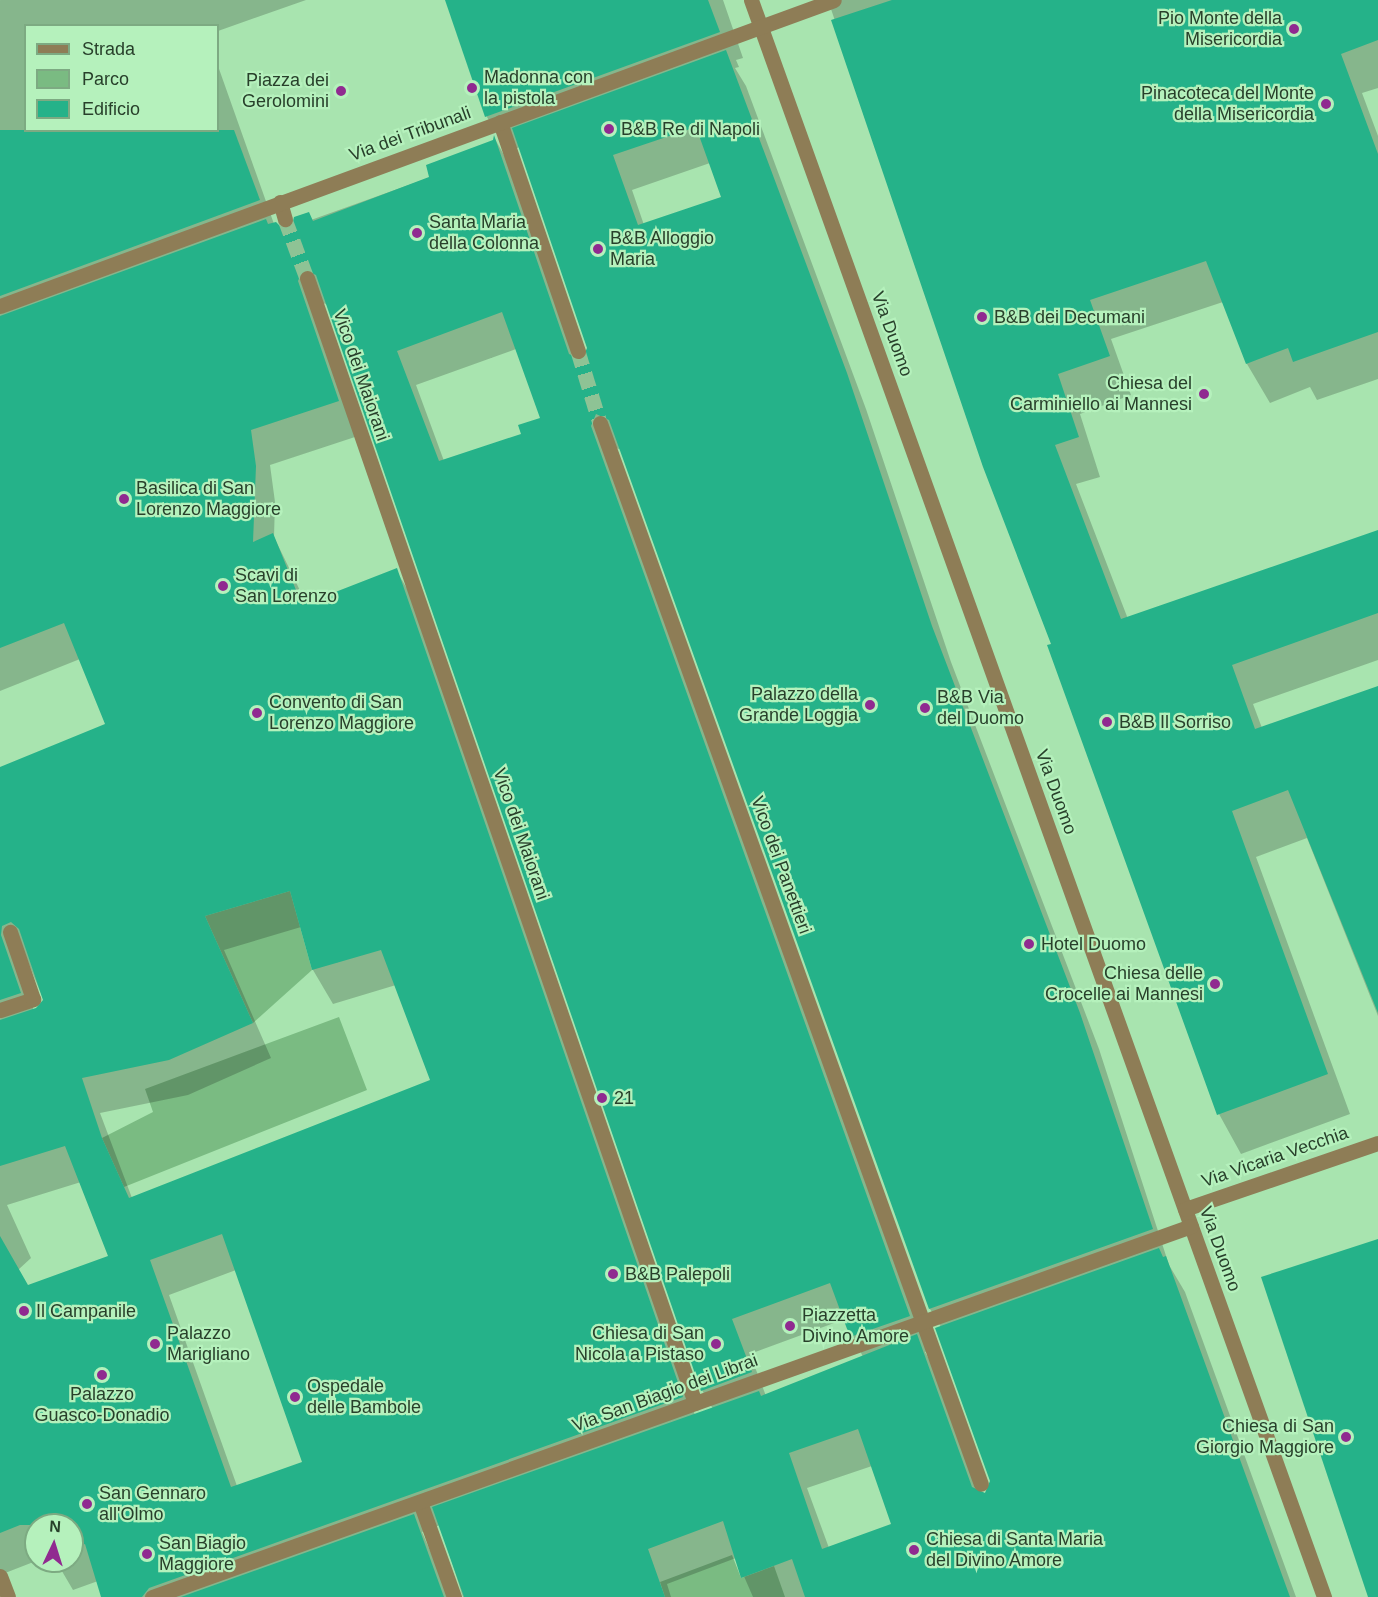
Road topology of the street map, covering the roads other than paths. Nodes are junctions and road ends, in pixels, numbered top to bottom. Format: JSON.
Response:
{"nodes":[{"id":1,"x":751,"y":0,"type":"edge"},
{"id":2,"x":834,"y":0,"type":"edge"},
{"id":3,"x":760,"y":25,"type":"junction"},
{"id":4,"x":500,"y":122,"type":"junction"},
{"id":5,"x":280,"y":202,"type":"junction"},
{"id":6,"x":285,"y":219,"type":"tunnel mouth"},
{"id":7,"x":307,"y":279,"type":"tunnel mouth"},
{"id":8,"x":0,"y":306,"type":"edge"},
{"id":9,"x":578,"y":351,"type":"tunnel mouth"},
{"id":10,"x":600,"y":423,"type":"tunnel mouth"},
{"id":11,"x":10,"y":932,"type":"dead end"},
{"id":12,"x":0,"y":1010,"type":"edge"},
{"id":13,"x":1378,"y":1143,"type":"edge"},
{"id":14,"x":1185,"y":1209,"type":"junction"},
{"id":15,"x":1191,"y":1226,"type":"junction"},
{"id":16,"x":923,"y":1321,"type":"junction"},
{"id":17,"x":695,"y":1403,"type":"junction"},
{"id":18,"x":981,"y":1484,"type":"dead end"},
{"id":19,"x":420,"y":1502,"type":"junction"},
{"id":20,"x":0,"y":1576,"type":"edge"},
{"id":21,"x":8,"y":1597,"type":"edge"},
{"id":22,"x":152,"y":1597,"type":"edge"},
{"id":23,"x":454,"y":1597,"type":"edge"},
{"id":24,"x":1324,"y":1597,"type":"edge"}],
"edges":[{"from":1,"to":3,"type":"street","name":"Via Duomo"},
{"from":2,"to":3,"type":"street","name":"Via dei Tribunali"},
{"from":3,"to":4,"type":"street","name":"Via dei Tribunali"},
{"from":3,"to":14,"type":"street","name":"Via Duomo"},
{"from":4,"to":5,"type":"street","name":"Via dei Tribunali"},
{"from":4,"to":9,"type":"street"},
{"from":5,"to":6,"type":"street"},
{"from":5,"to":8,"type":"street","name":"Via dei Tribunali"},
{"from":7,"to":17,"type":"street","name":"Vico dei Maiorani"},
{"from":10,"to":16,"type":"street","name":"Vico dei Panettieri"},
{"from":11,"to":12,"type":"street"},
{"from":13,"to":14,"type":"street","name":"Via Vicaria Vecchia"},
{"from":14,"to":15,"type":"street","name":"Via Duomo"},
{"from":15,"to":16,"type":"street","name":"Via San Biagio dei Librai"},
{"from":15,"to":24,"type":"street","name":"Via Duomo"},
{"from":16,"to":17,"type":"street","name":"Via San Biagio dei Librai"},
{"from":16,"to":18,"type":"street","name":"Vico dei Panettieri"},
{"from":17,"to":19,"type":"street","name":"Via San Biagio dei Librai"},
{"from":19,"to":22,"type":"street","name":"Via San Biagio dei Librai"},
{"from":19,"to":23,"type":"street"},
{"from":20,"to":21,"type":"street"}]}
